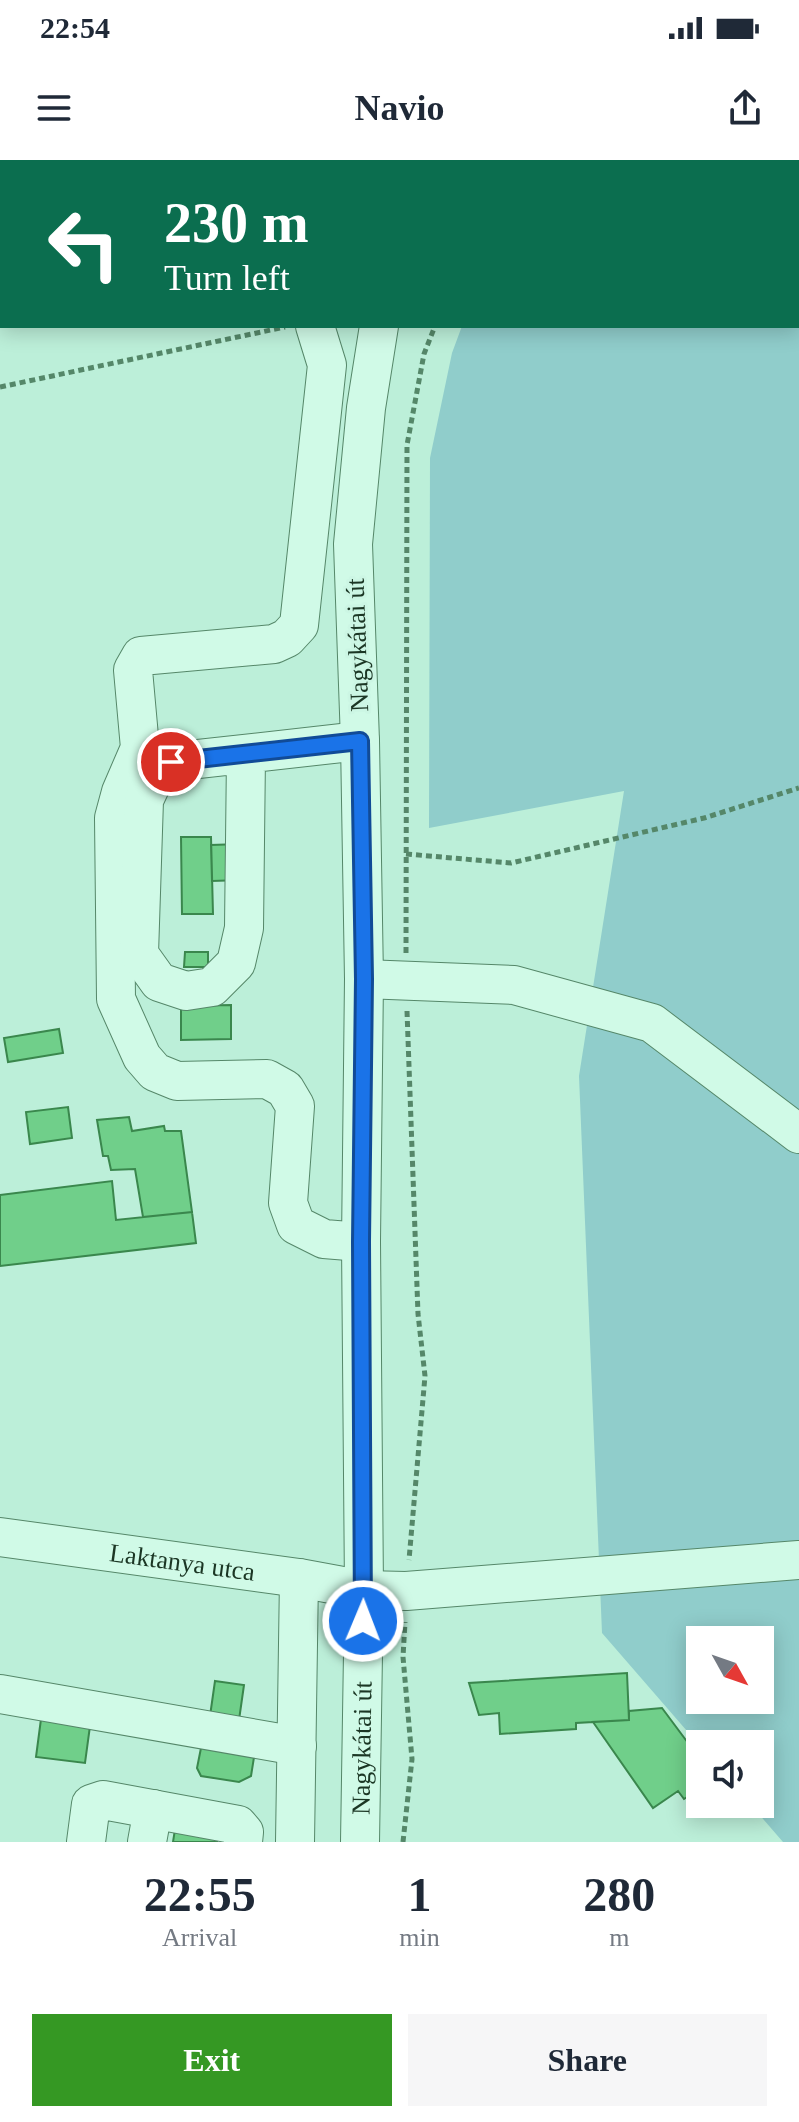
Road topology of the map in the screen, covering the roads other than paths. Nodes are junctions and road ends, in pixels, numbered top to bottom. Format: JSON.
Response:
{"nodes":[{"id":1,"x":316,"y":328,"type":"edge"},
{"id":2,"x":379,"y":328,"type":"edge"},
{"id":3,"x":360,"y":741,"type":"junction"},
{"id":4,"x":246,"y":755,"type":"junction"},
{"id":5,"x":364,"y":979,"type":"junction"},
{"id":6,"x":799,"y":1134,"type":"edge"},
{"id":7,"x":361,"y":1242,"type":"junction"},
{"id":8,"x":0,"y":1537,"type":"edge"},
{"id":9,"x":799,"y":1560,"type":"edge"},
{"id":10,"x":299,"y":1578,"type":"junction"},
{"id":11,"x":364,"y":1590,"type":"junction"},
{"id":12,"x":0,"y":1694,"type":"edge"},
{"id":13,"x":297,"y":1746,"type":"junction"},
{"id":14,"x":150,"y":1826,"type":"edge"},
{"id":15,"x":86,"y":1842,"type":"edge"},
{"id":16,"x":243,"y":1842,"type":"edge"},
{"id":17,"x":295,"y":1842,"type":"edge"},
{"id":18,"x":360,"y":1842,"type":"edge"}],
"edges":[{"from":1,"to":7,"type":"street"},
{"from":2,"to":3,"type":"street","name":"Nagykátai út"},
{"from":3,"to":4,"type":"street"},
{"from":3,"to":5,"type":"street","name":"Nagykátai út"},
{"from":4,"to":4,"type":"street"},
{"from":5,"to":6,"type":"street"},
{"from":5,"to":7,"type":"street","name":"Nagykátai út"},
{"from":7,"to":11,"type":"street","name":"Nagykátai út"},
{"from":8,"to":10,"type":"street","name":"Laktanya utca"},
{"from":9,"to":11,"type":"street","name":"Laktanya utca"},
{"from":10,"to":11,"type":"street","name":"Laktanya utca"},
{"from":10,"to":13,"type":"street"},
{"from":11,"to":18,"type":"street","name":"Nagykátai út"},
{"from":12,"to":13,"type":"street"},
{"from":13,"to":17,"type":"street"},
{"from":14,"to":15,"type":"street"},
{"from":14,"to":16,"type":"street"}]}
